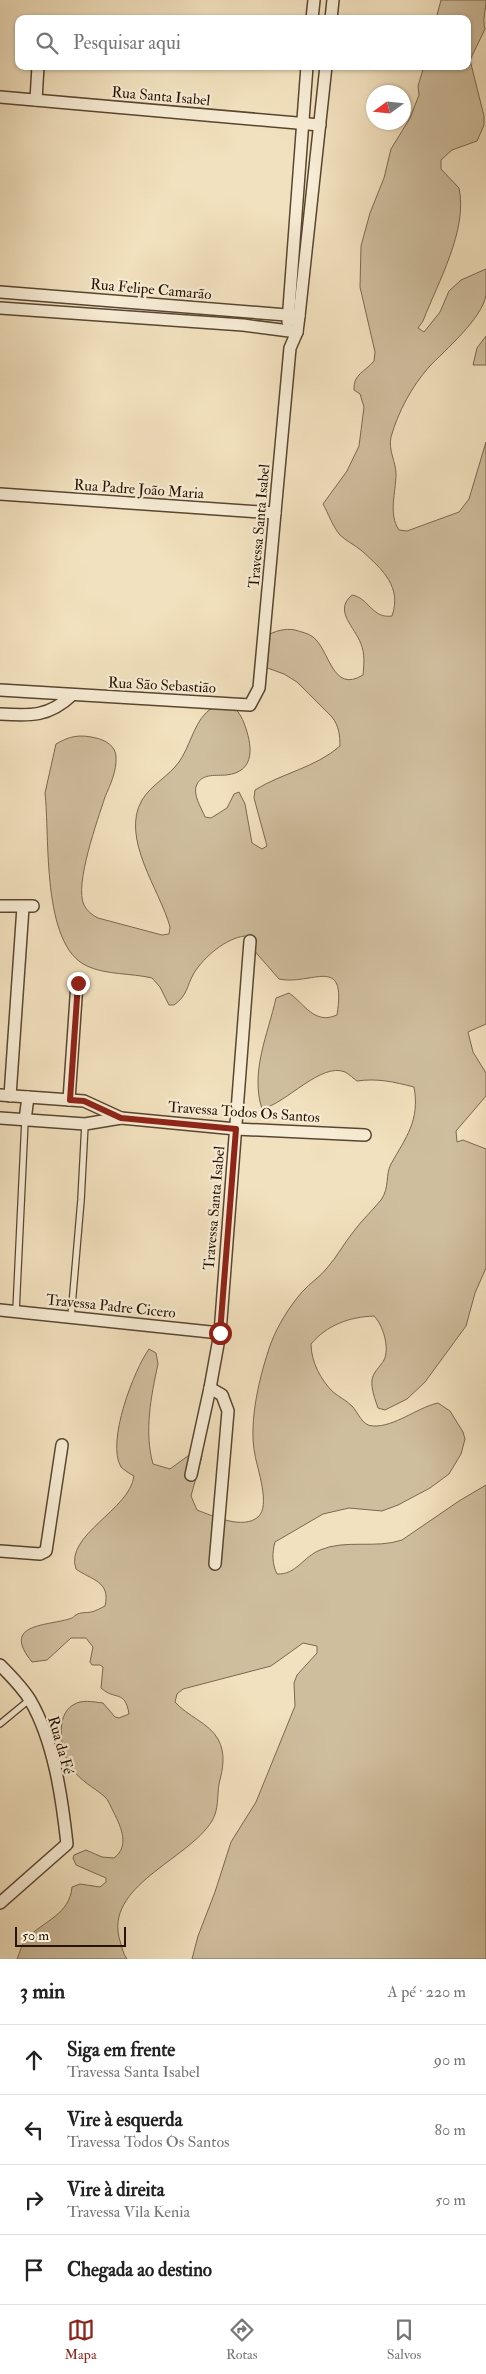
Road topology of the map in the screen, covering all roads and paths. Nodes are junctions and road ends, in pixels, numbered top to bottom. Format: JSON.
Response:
{"nodes":[{"id":1,"x":314,"y":0,"type":"edge"},
{"id":2,"x":333,"y":0,"type":"edge"},
{"id":3,"x":312,"y":15,"type":"edge"},
{"id":4,"x":331,"y":15,"type":"edge"},
{"id":5,"x":38,"y":70,"type":"edge"},
{"id":6,"x":307,"y":70,"type":"edge"},
{"id":7,"x":326,"y":70,"type":"edge"},
{"id":8,"x":0,"y":97,"type":"edge"},
{"id":9,"x":36,"y":100,"type":"junction"},
{"id":10,"x":301,"y":123,"type":"junction"},
{"id":11,"x":320,"y":125,"type":"junction"},
{"id":12,"x":0,"y":292,"type":"edge"},
{"id":13,"x":0,"y":308,"type":"edge"},
{"id":14,"x":294,"y":316,"type":"junction"},
{"id":15,"x":292,"y":331,"type":"junction"},
{"id":16,"x":0,"y":494,"type":"edge"},
{"id":17,"x":275,"y":513,"type":"junction"},
{"id":18,"x":0,"y":690,"type":"edge"},
{"id":19,"x":72,"y":695,"type":"junction"},
{"id":20,"x":250,"y":706,"type":"joint"},
{"id":21,"x":0,"y":714,"type":"edge"},
{"id":22,"x":0,"y":906,"type":"edge"},
{"id":23,"x":250,"y":941,"type":"dead end"},
{"id":24,"x":78,"y":983,"type":"dead end"},
{"id":25,"x":5,"y":1095,"type":"edge"},
{"id":26,"x":28,"y":1097,"type":"junction"},
{"id":27,"x":70,"y":1100,"type":"junction"},
{"id":28,"x":0,"y":1118,"type":"edge"},
{"id":29,"x":121,"y":1118,"type":"junction"},
{"id":30,"x":26,"y":1120,"type":"junction"},
{"id":31,"x":85,"y":1124,"type":"junction"},
{"id":32,"x":236,"y":1129,"type":"junction"},
{"id":33,"x":365,"y":1135,"type":"dead end"},
{"id":34,"x":0,"y":1310,"type":"edge"},
{"id":35,"x":16,"y":1311,"type":"junction"},
{"id":36,"x":71,"y":1317,"type":"junction"},
{"id":37,"x":220,"y":1333,"type":"junction"},
{"id":38,"x":210,"y":1388,"type":"junction"},
{"id":39,"x":62,"y":1445,"type":"dead end"},
{"id":40,"x":191,"y":1475,"type":"dead end"},
{"id":41,"x":0,"y":1551,"type":"edge"},
{"id":42,"x":215,"y":1564,"type":"dead end"},
{"id":43,"x":0,"y":1665,"type":"edge"},
{"id":44,"x":29,"y":1700,"type":"junction"},
{"id":45,"x":0,"y":1724,"type":"edge"},
{"id":46,"x":0,"y":1903,"type":"edge"}],
"edges":[{"from":1,"to":3,"type":"street"},
{"from":2,"to":4,"type":"street"},
{"from":5,"to":9,"type":"street"},
{"from":6,"to":10,"type":"street","name":"Travessa Santa Isabel"},
{"from":7,"to":11,"type":"street","name":"Travessa Santa Isabel"},
{"from":8,"to":9,"type":"street","name":"Rua Santa Isabel"},
{"from":9,"to":10,"type":"street","name":"Rua Santa Isabel"},
{"from":10,"to":11,"type":"street","name":"Rua Santa Isabel"},
{"from":10,"to":14,"type":"street","name":"Travessa Santa Isabel"},
{"from":11,"to":14,"type":"street","name":"Travessa Santa Isabel"},
{"from":12,"to":14,"type":"street","name":"Rua Felipe Camarão"},
{"from":13,"to":15,"type":"street","name":"Rua Felipe Camarão"},
{"from":14,"to":15,"type":"street","name":"Travessa Santa Isabel"},
{"from":15,"to":17,"type":"street","name":"Travessa Santa Isabel"},
{"from":16,"to":17,"type":"street","name":"Rua Padre João Maria"},
{"from":17,"to":20,"type":"street","name":"Travessa Santa Isabel"},
{"from":18,"to":19,"type":"street","name":"Rua São Sebastião"},
{"from":19,"to":20,"type":"street","name":"Rua São Sebastião"},
{"from":19,"to":21,"type":"street"},
{"from":22,"to":25,"type":"street"},
{"from":23,"to":32,"type":"street","name":"Travessa Santa Isabel"},
{"from":24,"to":27,"type":"street"},
{"from":25,"to":26,"type":"street","name":"Travessa Todos Os Santos"},
{"from":26,"to":27,"type":"street","name":"Travessa Todos Os Santos"},
{"from":26,"to":30,"type":"street"},
{"from":27,"to":29,"type":"street","name":"Travessa Todos Os Santos"},
{"from":28,"to":30,"type":"street","name":"Travessa Todos Os Santos"},
{"from":29,"to":31,"type":"street","name":"Travessa Todos Os Santos"},
{"from":29,"to":32,"type":"street","name":"Travessa Todos Os Santos"},
{"from":30,"to":31,"type":"street","name":"Travessa Todos Os Santos"},
{"from":30,"to":35,"type":"lane"},
{"from":31,"to":36,"type":"lane"},
{"from":32,"to":33,"type":"street","name":"Travessa Todos Os Santos"},
{"from":32,"to":37,"type":"street","name":"Travessa Santa Isabel"},
{"from":34,"to":35,"type":"street","name":"Travessa Padre Cicero"},
{"from":35,"to":36,"type":"street","name":"Travessa Padre Cicero"},
{"from":36,"to":37,"type":"street","name":"Travessa Padre Cicero"},
{"from":37,"to":38,"type":"street","name":"Travessa Santa Isabel"},
{"from":38,"to":40,"type":"street","name":"Travessa Santa Isabel"},
{"from":38,"to":42,"type":"street"},
{"from":39,"to":41,"type":"street"},
{"from":43,"to":44,"type":"street","name":"Rua da Fé"},
{"from":44,"to":45,"type":"lane"},
{"from":44,"to":46,"type":"street","name":"Rua da Fé"}]}
